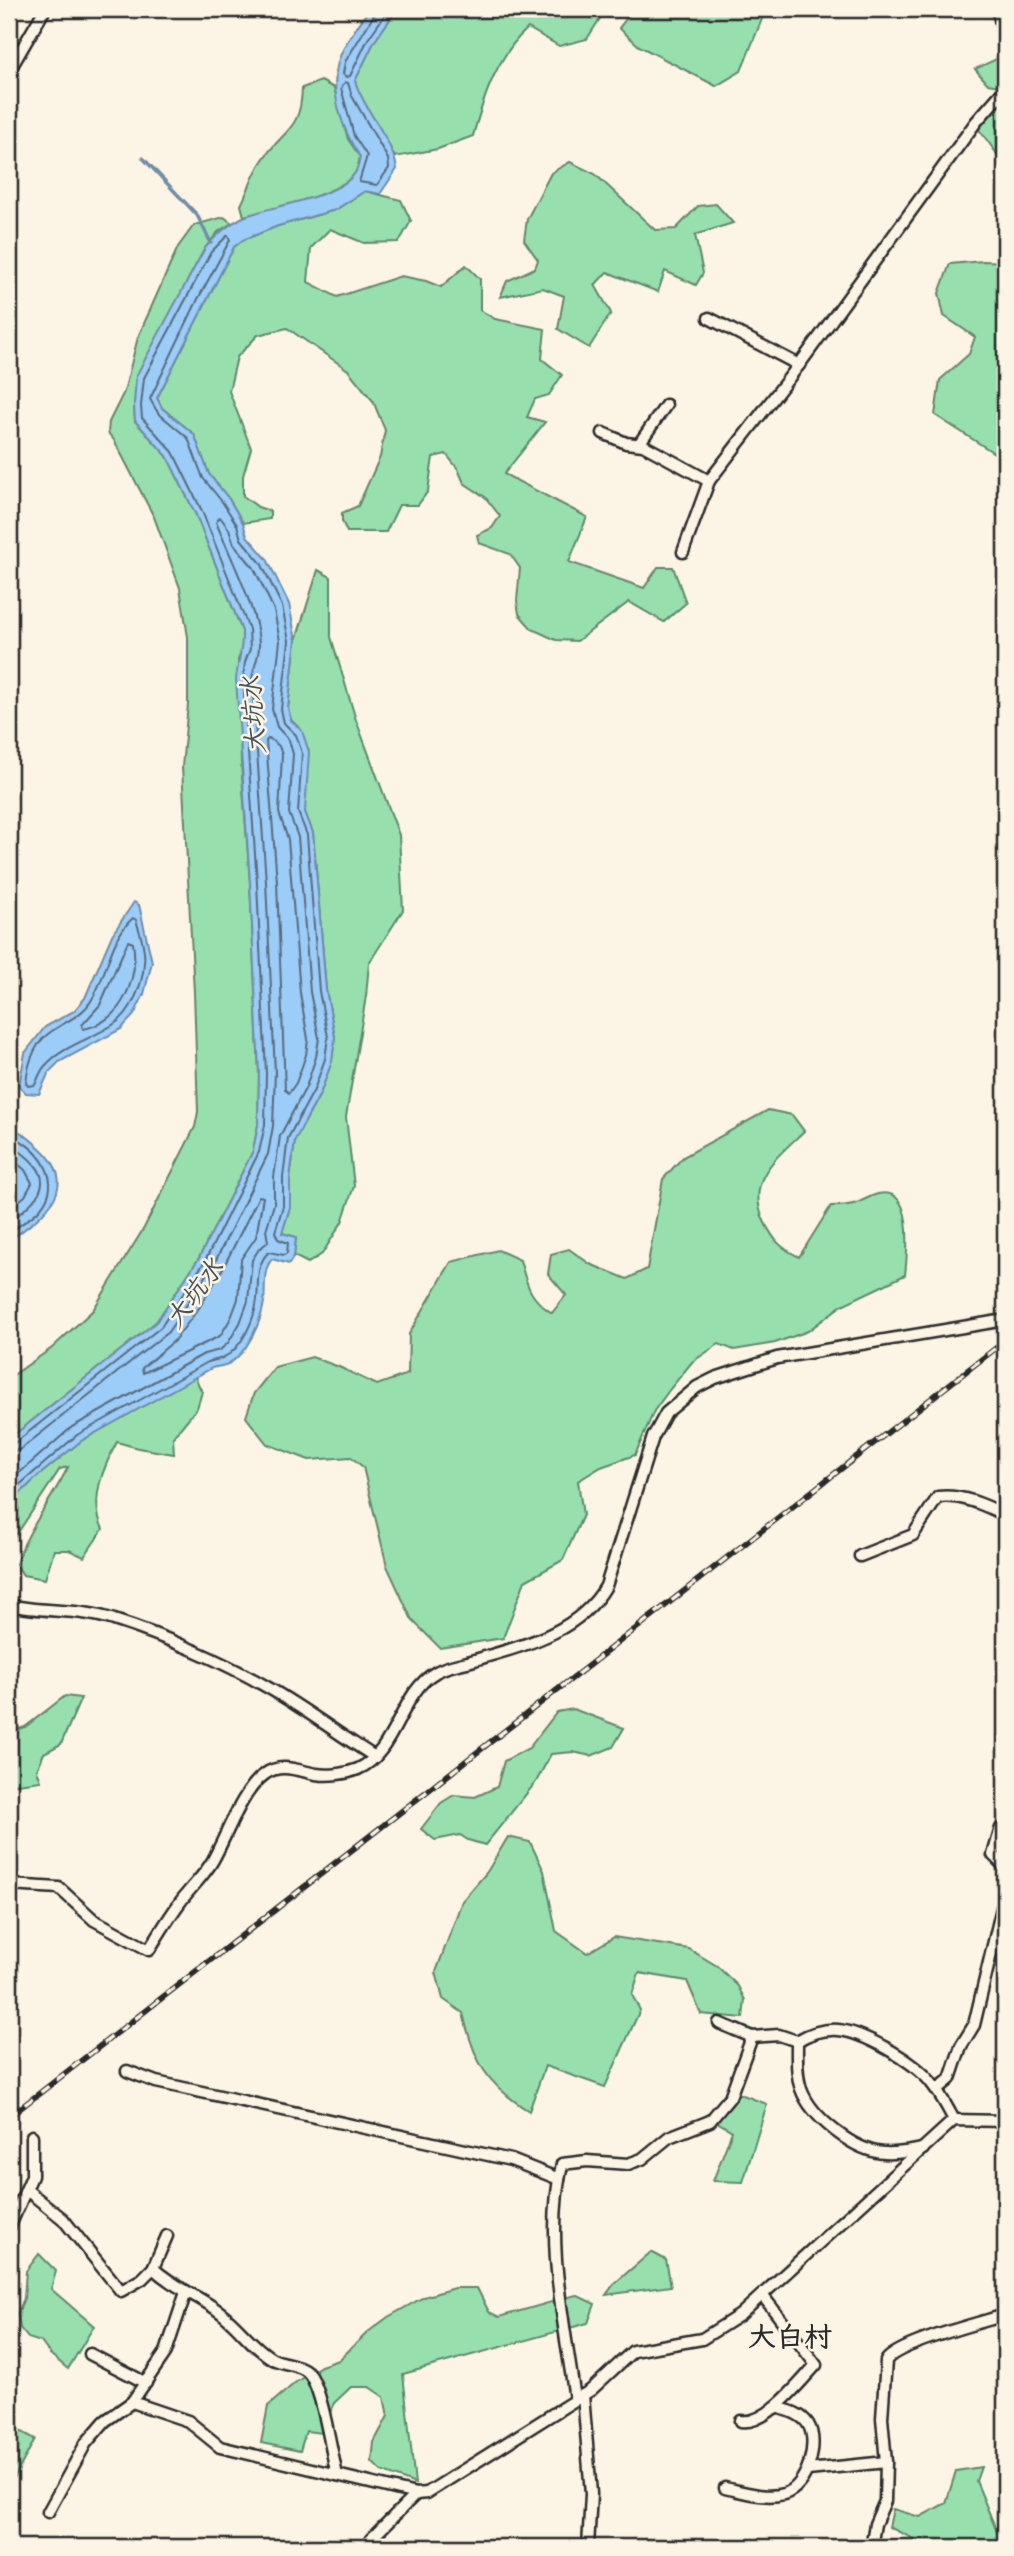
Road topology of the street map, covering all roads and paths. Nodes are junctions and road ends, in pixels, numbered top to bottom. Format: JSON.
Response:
{"nodes":[{"id":1,"x":45,"y":9,"type":"edge"},
{"id":2,"x":997,"y":9,"type":"edge"},
{"id":3,"x":1005,"y":36,"type":"edge"},
{"id":4,"x":9,"y":71,"type":"edge"},
{"id":5,"x":1005,"y":89,"type":"edge"},
{"id":6,"x":709,"y":318,"type":"dead end"},
{"id":7,"x":799,"y":365,"type":"junction"},
{"id":8,"x":666,"y":405,"type":"dead end"},
{"id":9,"x":603,"y":432,"type":"dead end"},
{"id":10,"x":639,"y":444,"type":"junction"},
{"id":11,"x":709,"y":481,"type":"junction"},
{"id":12,"x":683,"y":552,"type":"dead end"},
{"id":13,"x":1005,"y":1320,"type":"edge"},
{"id":14,"x":1005,"y":1515,"type":"edge"},
{"id":15,"x":860,"y":1556,"type":"dead end"},
{"id":16,"x":9,"y":1605,"type":"edge"},
{"id":17,"x":375,"y":1757,"type":"junction"},
{"id":18,"x":1005,"y":1830,"type":"edge"},
{"id":19,"x":1005,"y":1867,"type":"edge"},
{"id":20,"x":9,"y":1885,"type":"edge"},
{"id":21,"x":1005,"y":1895,"type":"edge"},
{"id":22,"x":719,"y":2023,"type":"dead end"},
{"id":23,"x":752,"y":2037,"type":"junction"},
{"id":24,"x":797,"y":2041,"type":"junction"},
{"id":25,"x":127,"y":2071,"type":"dead end"},
{"id":26,"x":937,"y":2091,"type":"junction"},
{"id":27,"x":954,"y":2120,"type":"junction"},
{"id":28,"x":1005,"y":2121,"type":"edge"},
{"id":29,"x":32,"y":2136,"type":"dead end"},
{"id":30,"x":923,"y":2149,"type":"junction"},
{"id":31,"x":559,"y":2179,"type":"junction"},
{"id":32,"x":28,"y":2191,"type":"junction"},
{"id":33,"x":9,"y":2228,"type":"edge"},
{"id":34,"x":167,"y":2236,"type":"dead end"},
{"id":35,"x":153,"y":2268,"type":"junction"},
{"id":36,"x":186,"y":2292,"type":"junction"},
{"id":37,"x":763,"y":2295,"type":"junction"},
{"id":38,"x":1005,"y":2315,"type":"edge"},
{"id":39,"x":90,"y":2354,"type":"dead end"},
{"id":40,"x":146,"y":2383,"type":"junction"},
{"id":41,"x":579,"y":2398,"type":"junction"},
{"id":42,"x":132,"y":2402,"type":"junction"},
{"id":43,"x":775,"y":2407,"type":"junction"},
{"id":44,"x":741,"y":2421,"type":"dead end"},
{"id":45,"x":886,"y":2462,"type":"junction"},
{"id":46,"x":808,"y":2470,"type":"junction"},
{"id":47,"x":337,"y":2475,"type":"junction"},
{"id":48,"x":725,"y":2488,"type":"dead end"},
{"id":49,"x":416,"y":2494,"type":"junction"},
{"id":50,"x":48,"y":2512,"type":"dead end"},
{"id":51,"x":366,"y":2547,"type":"edge"},
{"id":52,"x":588,"y":2547,"type":"edge"},
{"id":53,"x":870,"y":2547,"type":"edge"}],
"edges":[{"from":1,"to":4,"type":"street"},
{"from":2,"to":3,"type":"street"},
{"from":5,"to":7,"type":"street"},
{"from":6,"to":7,"type":"street"},
{"from":7,"to":11,"type":"street"},
{"from":8,"to":10,"type":"street"},
{"from":9,"to":10,"type":"street"},
{"from":10,"to":11,"type":"street"},
{"from":11,"to":12,"type":"street"},
{"from":13,"to":17,"type":"street"},
{"from":14,"to":15,"type":"street"},
{"from":16,"to":17,"type":"street"},
{"from":17,"to":20,"type":"street"},
{"from":18,"to":19,"type":"street"},
{"from":21,"to":26,"type":"street"},
{"from":22,"to":23,"type":"street"},
{"from":23,"to":24,"type":"street"},
{"from":23,"to":31,"type":"street"},
{"from":24,"to":26,"type":"street"},
{"from":24,"to":30,"type":"street"},
{"from":25,"to":31,"type":"street"},
{"from":26,"to":27,"type":"street"},
{"from":27,"to":28,"type":"street"},
{"from":27,"to":30,"type":"street"},
{"from":29,"to":32,"type":"street"},
{"from":30,"to":37,"type":"street"},
{"from":31,"to":41,"type":"street"},
{"from":32,"to":33,"type":"street"},
{"from":32,"to":35,"type":"street"},
{"from":34,"to":35,"type":"street"},
{"from":35,"to":36,"type":"street"},
{"from":36,"to":40,"type":"street"},
{"from":36,"to":47,"type":"street"},
{"from":37,"to":41,"type":"street"},
{"from":37,"to":43,"type":"street"},
{"from":38,"to":45,"type":"street"},
{"from":39,"to":40,"type":"street"},
{"from":40,"to":42,"type":"street"},
{"from":41,"to":49,"type":"street"},
{"from":41,"to":52,"type":"street"},
{"from":42,"to":47,"type":"street"},
{"from":42,"to":50,"type":"street"},
{"from":43,"to":44,"type":"street"},
{"from":43,"to":46,"type":"street"},
{"from":45,"to":46,"type":"street"},
{"from":45,"to":53,"type":"street"},
{"from":46,"to":48,"type":"street"},
{"from":47,"to":49,"type":"street"},
{"from":49,"to":51,"type":"street"}]}
